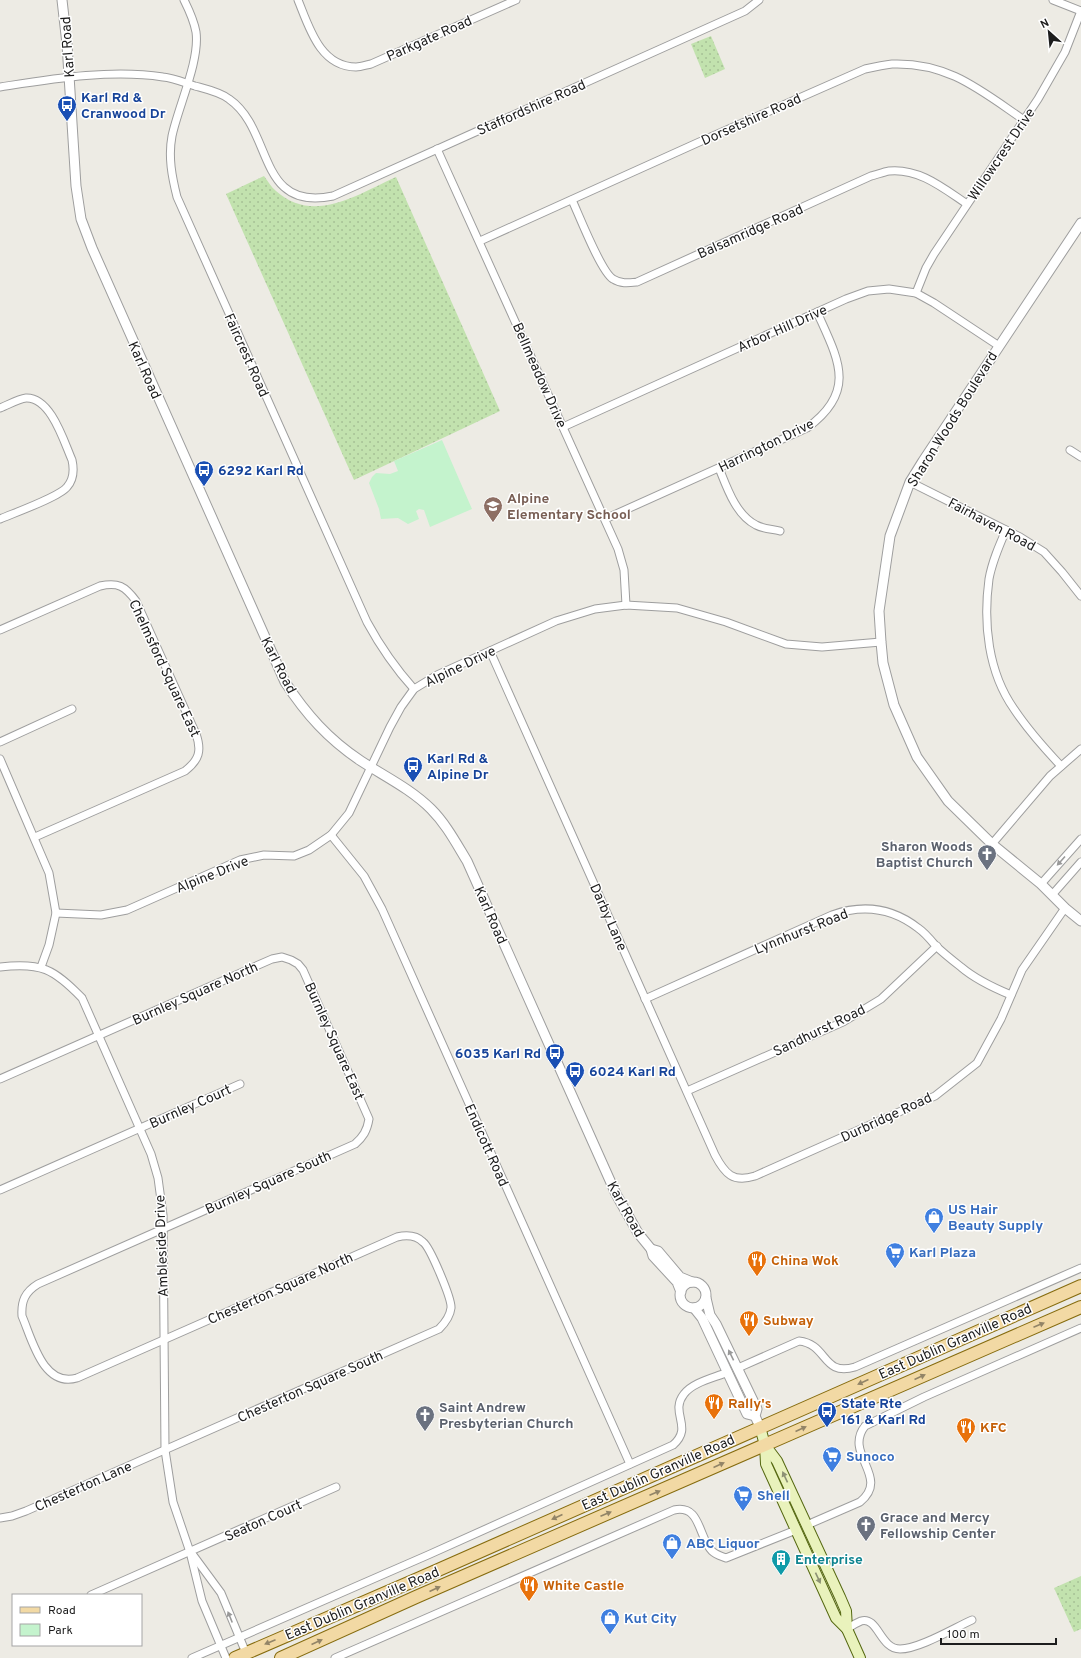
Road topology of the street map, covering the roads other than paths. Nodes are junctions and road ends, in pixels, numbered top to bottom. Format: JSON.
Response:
{"nodes":[{"id":1,"x":62,"y":0,"type":"edge"},
{"id":2,"x":184,"y":0,"type":"edge"},
{"id":3,"x":298,"y":0,"type":"edge"},
{"id":4,"x":516,"y":0,"type":"edge"},
{"id":5,"x":759,"y":0,"type":"edge"},
{"id":6,"x":1053,"y":0,"type":"edge"},
{"id":7,"x":1081,"y":11,"type":"edge"},
{"id":8,"x":69,"y":77,"type":"junction"},
{"id":9,"x":187,"y":84,"type":"junction"},
{"id":10,"x":0,"y":87,"type":"edge"},
{"id":11,"x":1024,"y":120,"type":"junction"},
{"id":12,"x":438,"y":149,"type":"junction"},
{"id":13,"x":572,"y":200,"type":"junction"},
{"id":14,"x":967,"y":204,"type":"junction"},
{"id":15,"x":1081,"y":224,"type":"edge"},
{"id":16,"x":480,"y":242,"type":"junction"},
{"id":17,"x":916,"y":293,"type":"junction"},
{"id":18,"x":817,"y":312,"type":"junction"},
{"id":19,"x":999,"y":346,"type":"junction"},
{"id":20,"x":0,"y":408,"type":"edge"},
{"id":21,"x":563,"y":427,"type":"junction"},
{"id":22,"x":1070,"y":450,"type":"dead end"},
{"id":23,"x":1081,"y":457,"type":"edge"},
{"id":24,"x":719,"y":468,"type":"junction"},
{"id":25,"x":910,"y":482,"type":"junction"},
{"id":26,"x":0,"y":519,"type":"edge"},
{"id":27,"x":605,"y":519,"type":"junction"},
{"id":28,"x":1006,"y":530,"type":"junction"},
{"id":29,"x":780,"y":531,"type":"dead end"},
{"id":30,"x":1081,"y":596,"type":"edge"},
{"id":31,"x":626,"y":605,"type":"junction"},
{"id":32,"x":0,"y":630,"type":"edge"},
{"id":33,"x":880,"y":642,"type":"junction"},
{"id":34,"x":490,"y":651,"type":"junction"},
{"id":35,"x":414,"y":689,"type":"junction"},
{"id":36,"x":72,"y":709,"type":"dead end"},
{"id":37,"x":0,"y":742,"type":"edge"},
{"id":38,"x":1081,"y":749,"type":"edge"},
{"id":39,"x":0,"y":760,"type":"edge"},
{"id":40,"x":1061,"y":766,"type":"junction"},
{"id":41,"x":370,"y":767,"type":"junction"},
{"id":42,"x":331,"y":835,"type":"junction"},
{"id":43,"x":35,"y":837,"type":"junction"},
{"id":44,"x":1081,"y":839,"type":"edge"},
{"id":45,"x":992,"y":844,"type":"junction"},
{"id":46,"x":1081,"y":862,"type":"edge"},
{"id":47,"x":1041,"y":884,"type":"junction"},
{"id":48,"x":1052,"y":895,"type":"junction"},
{"id":49,"x":1066,"y":908,"type":"junction"},
{"id":50,"x":56,"y":912,"type":"junction"},
{"id":51,"x":1081,"y":921,"type":"edge"},
{"id":52,"x":936,"y":946,"type":"junction"},
{"id":53,"x":291,"y":960,"type":"joint"},
{"id":54,"x":0,"y":967,"type":"edge"},
{"id":55,"x":41,"y":967,"type":"junction"},
{"id":56,"x":1011,"y":995,"type":"junction"},
{"id":57,"x":645,"y":998,"type":"junction"},
{"id":58,"x":99,"y":1035,"type":"junction"},
{"id":59,"x":0,"y":1079,"type":"edge"},
{"id":60,"x":240,"y":1084,"type":"dead end"},
{"id":61,"x":687,"y":1091,"type":"junction"},
{"id":62,"x":368,"y":1127,"type":"joint"},
{"id":63,"x":141,"y":1128,"type":"junction"},
{"id":64,"x":735,"y":1178,"type":"joint"},
{"id":65,"x":0,"y":1190,"type":"edge"},
{"id":66,"x":162,"y":1229,"type":"junction"},
{"id":67,"x":397,"y":1237,"type":"joint"},
{"id":68,"x":651,"y":1249,"type":"junction"},
{"id":69,"x":1081,"y":1268,"type":"edge"},
{"id":70,"x":692,"y":1282,"type":"junction"},
{"id":71,"x":1081,"y":1286,"type":"edge"},
{"id":72,"x":681,"y":1292,"type":"junction"},
{"id":73,"x":706,"y":1298,"type":"junction"},
{"id":74,"x":1081,"y":1307,"type":"edge"},
{"id":75,"x":694,"y":1308,"type":"junction"},
{"id":76,"x":1081,"y":1328,"type":"edge"},
{"id":77,"x":163,"y":1340,"type":"junction"},
{"id":78,"x":738,"y":1368,"type":"junction"},
{"id":79,"x":728,"y":1372,"type":"junction"},
{"id":80,"x":61,"y":1379,"type":"joint"},
{"id":81,"x":757,"y":1422,"type":"junction"},
{"id":82,"x":765,"y":1445,"type":"junction"},
{"id":83,"x":165,"y":1450,"type":"junction"},
{"id":84,"x":630,"y":1464,"type":"junction"},
{"id":85,"x":336,"y":1487,"type":"dead end"},
{"id":86,"x":0,"y":1518,"type":"edge"},
{"id":87,"x":807,"y":1525,"type":"junction"},
{"id":88,"x":796,"y":1530,"type":"junction"},
{"id":89,"x":190,"y":1552,"type":"junction"},
{"id":90,"x":93,"y":1594,"type":"edge"},
{"id":91,"x":972,"y":1620,"type":"dead end"},
{"id":92,"x":847,"y":1628,"type":"junction"},
{"id":93,"x":238,"y":1637,"type":"junction"},
{"id":94,"x":220,"y":1645,"type":"junction"},
{"id":95,"x":242,"y":1656,"type":"edge"},
{"id":96,"x":192,"y":1658,"type":"edge"},
{"id":97,"x":226,"y":1658,"type":"edge"},
{"id":98,"x":281,"y":1658,"type":"edge"},
{"id":99,"x":335,"y":1658,"type":"edge"},
{"id":100,"x":860,"y":1658,"type":"edge"}],
"edges":[{"from":1,"to":8,"type":"street","name":"Karl Road"},
{"from":2,"to":9,"type":"street","name":"Faircrest Road"},
{"from":3,"to":4,"type":"street","name":"Parkgate Road"},
{"from":5,"to":12,"type":"street","name":"Staffordshire Road"},
{"from":6,"to":7,"type":"street"},
{"from":7,"to":11,"type":"street","name":"Willowcrest Drive"},
{"from":8,"to":9,"type":"street"},
{"from":8,"to":10,"type":"street"},
{"from":8,"to":41,"type":"street","name":"Karl Road"},
{"from":9,"to":12,"type":"street","name":"Staffordshire Road"},
{"from":9,"to":35,"type":"street","name":"Faircrest Road"},
{"from":11,"to":13,"type":"street","name":"Dorsetshire Road"},
{"from":11,"to":14,"type":"street","name":"Willowcrest Drive"},
{"from":12,"to":16,"type":"street","name":"Bellmeadow Drive"},
{"from":13,"to":14,"type":"street","name":"Balsamridge Road"},
{"from":13,"to":16,"type":"street","name":"Dorsetshire Road"},
{"from":14,"to":17,"type":"street","name":"Willowcrest Drive"},
{"from":15,"to":19,"type":"street","name":"Sharon Woods Boulevard"},
{"from":16,"to":21,"type":"street","name":"Bellmeadow Drive"},
{"from":17,"to":18,"type":"street","name":"Arbor Hill Drive"},
{"from":17,"to":19,"type":"street","name":"Arbor Hill Drive"},
{"from":18,"to":21,"type":"street","name":"Arbor Hill Drive"},
{"from":18,"to":24,"type":"street","name":"Harrington Drive"},
{"from":19,"to":25,"type":"street","name":"Sharon Woods Boulevard"},
{"from":20,"to":26,"type":"street"},
{"from":21,"to":27,"type":"street","name":"Bellmeadow Drive"},
{"from":22,"to":23,"type":"street"},
{"from":24,"to":27,"type":"street","name":"Harrington Drive"},
{"from":24,"to":29,"type":"street"},
{"from":25,"to":28,"type":"street","name":"Fairhaven Road"},
{"from":25,"to":33,"type":"street","name":"Sharon Woods Boulevard"},
{"from":27,"to":31,"type":"street","name":"Bellmeadow Drive"},
{"from":28,"to":30,"type":"street","name":"Fairhaven Road"},
{"from":28,"to":40,"type":"street"},
{"from":31,"to":33,"type":"street","name":"Alpine Drive"},
{"from":31,"to":34,"type":"street","name":"Alpine Drive"},
{"from":32,"to":43,"type":"street","name":"Chelmsford Square East"},
{"from":33,"to":45,"type":"street","name":"Sharon Woods Boulevard"},
{"from":34,"to":35,"type":"street","name":"Alpine Drive"},
{"from":34,"to":57,"type":"street","name":"Darby Lane"},
{"from":35,"to":41,"type":"street","name":"Alpine Drive"},
{"from":36,"to":37,"type":"street"},
{"from":38,"to":40,"type":"street"},
{"from":39,"to":43,"type":"street"},
{"from":40,"to":45,"type":"street"},
{"from":41,"to":42,"type":"street","name":"Alpine Drive"},
{"from":41,"to":68,"type":"street","name":"Karl Road"},
{"from":42,"to":50,"type":"street","name":"Alpine Drive"},
{"from":42,"to":84,"type":"street","name":"Endicott Road"},
{"from":43,"to":50,"type":"street"},
{"from":44,"to":47,"type":"street","one_way":true},
{"from":45,"to":47,"type":"street","name":"Sharon Woods Boulevard"},
{"from":46,"to":48,"type":"street"},
{"from":47,"to":48,"type":"street","name":"Sharon Woods Boulevard"},
{"from":48,"to":49,"type":"street","name":"Sharon Woods Boulevard"},
{"from":49,"to":51,"type":"street","name":"Sharon Woods Boulevard"},
{"from":49,"to":56,"type":"street","name":"Durbridge Road"},
{"from":50,"to":55,"type":"street"},
{"from":52,"to":56,"type":"street","name":"Lynnhurst Road"},
{"from":52,"to":57,"type":"street","name":"Lynnhurst Road"},
{"from":52,"to":61,"type":"street","name":"Sandhurst Road"},
{"from":53,"to":58,"type":"street","name":"Burnley Square North"},
{"from":53,"to":62,"type":"street","name":"Burnley Square East"},
{"from":54,"to":55,"type":"street","name":"Ambleside Drive"},
{"from":55,"to":58,"type":"street","name":"Ambleside Drive"},
{"from":56,"to":64,"type":"street","name":"Durbridge Road"},
{"from":57,"to":61,"type":"street","name":"Darby Lane"},
{"from":58,"to":59,"type":"street","name":"Burnley Square North"},
{"from":58,"to":63,"type":"street","name":"Ambleside Drive"},
{"from":60,"to":63,"type":"street","name":"Burnley Court"},
{"from":61,"to":64,"type":"street","name":"Darby Lane"},
{"from":62,"to":66,"type":"street","name":"Burnley Square South"},
{"from":63,"to":65,"type":"street","name":"Burnley Court"},
{"from":63,"to":66,"type":"street","name":"Ambleside Drive"},
{"from":66,"to":77,"type":"street","name":"Ambleside Drive"},
{"from":66,"to":80,"type":"street","name":"Burnley Square South"},
{"from":67,"to":77,"type":"street","name":"Chesterton Square North"},
{"from":67,"to":83,"type":"street","name":"Chesterton Square South"},
{"from":68,"to":70,"type":"street","name":"Karl Road"},
{"from":68,"to":72,"type":"street","name":"Karl Road"},
{"from":69,"to":78,"type":"street","name":"East Dublin Granville Road"},
{"from":70,"to":72,"type":"street"},
{"from":70,"to":73,"type":"street"},
{"from":71,"to":81,"type":"main road","name":"East Dublin Granville Road","one_way":true},
{"from":72,"to":75,"type":"street"},
{"from":73,"to":75,"type":"street"},
{"from":78,"to":73,"type":"street","one_way":true},
{"from":82,"to":74,"type":"main road","name":"East Dublin Granville Road","one_way":true},
{"from":75,"to":79,"type":"street"},
{"from":76,"to":87,"type":"street"},
{"from":77,"to":80,"type":"street","name":"Chesterton Square North"},
{"from":77,"to":83,"type":"street","name":"Ambleside Drive"},
{"from":78,"to":81,"type":"street"},
{"from":79,"to":81,"type":"street"},
{"from":79,"to":84,"type":"street","name":"East Dublin Granville Road"},
{"from":81,"to":82,"type":"main road"},
{"from":81,"to":95,"type":"main road","name":"East Dublin Granville Road","one_way":true},
{"from":87,"to":82,"type":"main road","one_way":true},
{"from":82,"to":88,"type":"main road"},
{"from":98,"to":82,"type":"main road","name":"East Dublin Granville Road","one_way":true},
{"from":83,"to":86,"type":"street","name":"Chesterton Lane"},
{"from":83,"to":89,"type":"street","name":"Ambleside Drive"},
{"from":84,"to":93,"type":"street","name":"East Dublin Granville Road"},
{"from":85,"to":89,"type":"street","name":"Seaton Court"},
{"from":87,"to":92,"type":"main road"},
{"from":88,"to":92,"type":"main road","one_way":true},
{"from":88,"to":99,"type":"street"},
{"from":89,"to":90,"type":"street","name":"Seaton Court"},
{"from":93,"to":89,"type":"street","name":"Ambleside Drive","one_way":true},
{"from":89,"to":94,"type":"street","name":"Ambleside Drive"},
{"from":91,"to":92,"type":"street"},
{"from":92,"to":100,"type":"main road"},
{"from":93,"to":94,"type":"street","name":"East Dublin Granville Road"},
{"from":93,"to":95,"type":"street","name":"Ambleside Drive"},
{"from":94,"to":96,"type":"street","name":"East Dublin Granville Road"},
{"from":94,"to":97,"type":"street","name":"Ambleside Drive"}]}
